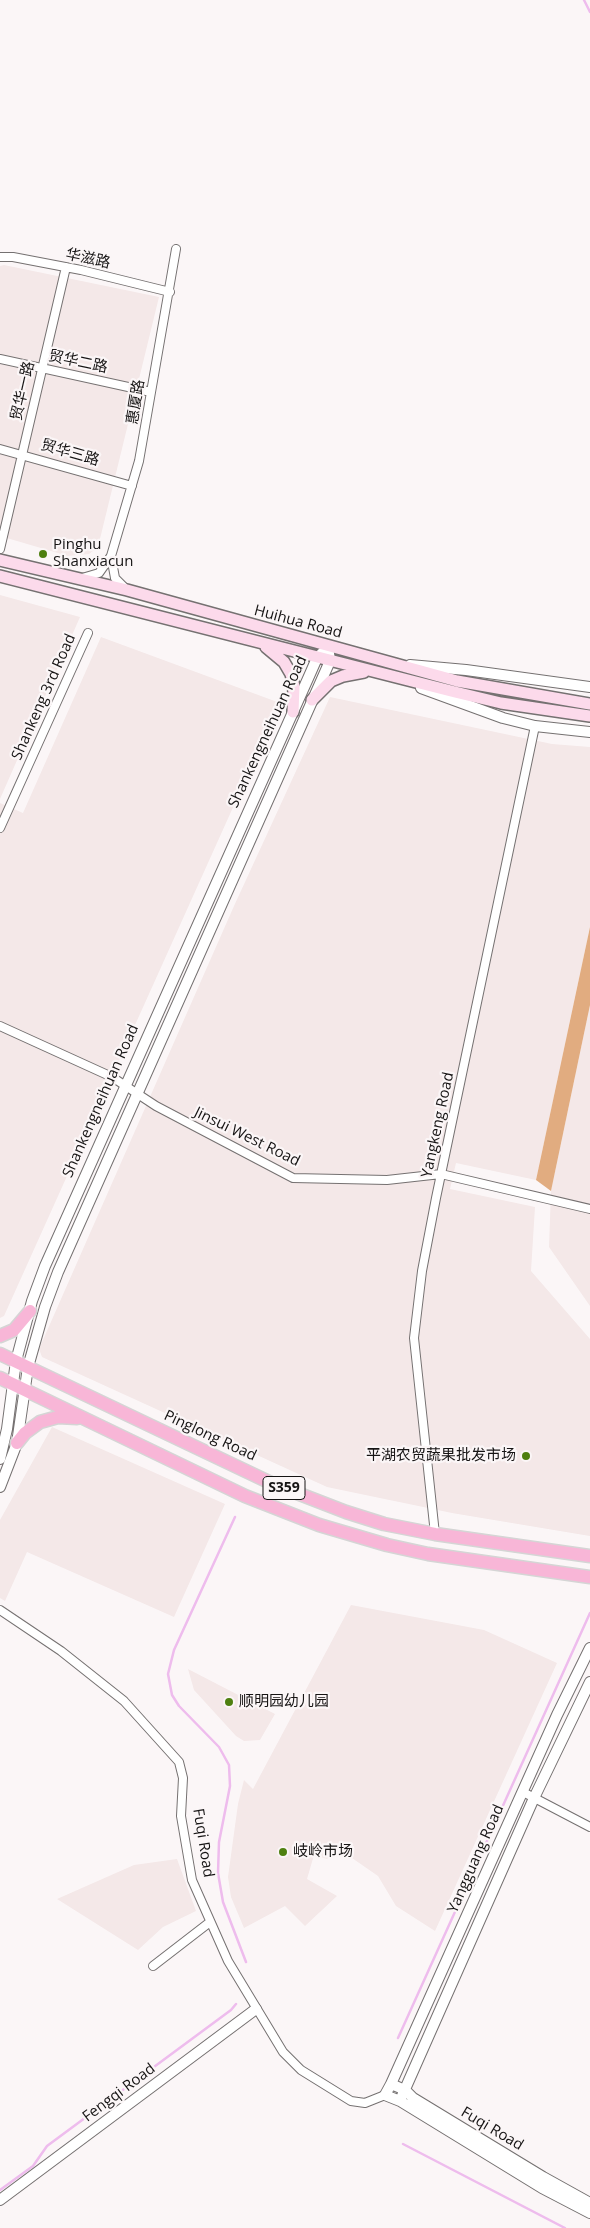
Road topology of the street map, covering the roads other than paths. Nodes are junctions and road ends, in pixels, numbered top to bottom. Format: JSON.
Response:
{"nodes":[{"id":1,"x":176,"y":250,"type":"dead end"},
{"id":2,"x":0,"y":257,"type":"edge"},
{"id":3,"x":66,"y":267,"type":"junction"},
{"id":4,"x":170,"y":292,"type":"junction"},
{"id":5,"x":0,"y":359,"type":"edge"},
{"id":6,"x":42,"y":368,"type":"junction"},
{"id":7,"x":151,"y":392,"type":"junction"},
{"id":8,"x":0,"y":449,"type":"edge"},
{"id":9,"x":22,"y":454,"type":"junction"},
{"id":10,"x":132,"y":486,"type":"junction"},
{"id":11,"x":0,"y":549,"type":"edge"},
{"id":12,"x":111,"y":556,"type":"junction"},
{"id":13,"x":0,"y":560,"type":"edge"},
{"id":14,"x":0,"y":576,"type":"edge"},
{"id":15,"x":77,"y":578,"type":"junction"},
{"id":16,"x":127,"y":590,"type":"junction"},
{"id":17,"x":88,"y":632,"type":"dead end"},
{"id":18,"x":261,"y":643,"type":"junction"},
{"id":19,"x":328,"y":646,"type":"junction"},
{"id":20,"x":318,"y":658,"type":"junction"},
{"id":21,"x":330,"y":661,"type":"junction"},
{"id":22,"x":398,"y":665,"type":"junction"},
{"id":23,"x":373,"y":672,"type":"junction"},
{"id":24,"x":394,"y":677,"type":"junction"},
{"id":25,"x":590,"y":687,"type":"edge"},
{"id":26,"x":312,"y":700,"type":"junction"},
{"id":27,"x":590,"y":704,"type":"edge"},
{"id":28,"x":293,"y":712,"type":"junction"},
{"id":29,"x":590,"y":716,"type":"edge"},
{"id":30,"x":535,"y":726,"type":"junction"},
{"id":31,"x":590,"y":732,"type":"edge"},
{"id":32,"x":0,"y":828,"type":"edge"},
{"id":33,"x":0,"y":1026,"type":"edge"},
{"id":34,"x":124,"y":1085,"type":"junction"},
{"id":35,"x":137,"y":1093,"type":"junction"},
{"id":36,"x":441,"y":1174,"type":"junction"},
{"id":37,"x":590,"y":1209,"type":"edge"},
{"id":38,"x":30,"y":1311,"type":"junction"},
{"id":39,"x":0,"y":1336,"type":"edge"},
{"id":40,"x":0,"y":1354,"type":"edge"},
{"id":41,"x":16,"y":1361,"type":"junction"},
{"id":42,"x":28,"y":1367,"type":"junction"},
{"id":43,"x":0,"y":1378,"type":"edge"},
{"id":44,"x":13,"y":1385,"type":"junction"},
{"id":45,"x":25,"y":1390,"type":"junction"},
{"id":46,"x":90,"y":1422,"type":"junction"},
{"id":47,"x":17,"y":1443,"type":"junction"},
{"id":48,"x":0,"y":1459,"type":"edge"},
{"id":49,"x":0,"y":1487,"type":"edge"},
{"id":50,"x":435,"y":1534,"type":"junction"},
{"id":51,"x":590,"y":1556,"type":"edge"},
{"id":52,"x":568,"y":1574,"type":"junction"},
{"id":53,"x":590,"y":1577,"type":"edge"},
{"id":54,"x":590,"y":1588,"type":"edge"},
{"id":55,"x":0,"y":1610,"type":"edge"},
{"id":56,"x":590,"y":1648,"type":"edge"},
{"id":57,"x":590,"y":1682,"type":"edge"},
{"id":58,"x":523,"y":1792,"type":"junction"},
{"id":59,"x":534,"y":1798,"type":"junction"},
{"id":60,"x":590,"y":1827,"type":"edge"},
{"id":61,"x":210,"y":1922,"type":"junction"},
{"id":62,"x":153,"y":1966,"type":"dead end"},
{"id":63,"x":256,"y":2009,"type":"junction"},
{"id":64,"x":392,"y":2084,"type":"junction"},
{"id":65,"x":405,"y":2090,"type":"junction"},
{"id":66,"x":385,"y":2095,"type":"junction"},
{"id":67,"x":400,"y":2101,"type":"junction"},
{"id":68,"x":0,"y":2200,"type":"edge"},
{"id":69,"x":590,"y":2203,"type":"edge"},
{"id":70,"x":590,"y":2213,"type":"edge"}],
"edges":[{"from":1,"to":4,"type":"street","name":"惠厦路"},
{"from":2,"to":3,"type":"street","name":"华滋路"},
{"from":3,"to":4,"type":"street","name":"华滋路"},
{"from":3,"to":6,"type":"street","name":"贸华一路"},
{"from":4,"to":7,"type":"street","name":"惠厦路"},
{"from":5,"to":6,"type":"street","name":"贸华二路"},
{"from":6,"to":7,"type":"street","name":"贸华二路"},
{"from":6,"to":9,"type":"street","name":"贸华一路"},
{"from":7,"to":10,"type":"street","name":"惠厦路"},
{"from":8,"to":9,"type":"street","name":"贸华三路"},
{"from":9,"to":10,"type":"street","name":"贸华三路"},
{"from":9,"to":11,"type":"street","name":"贸华一路"},
{"from":10,"to":12,"type":"street","name":"惠厦路"},
{"from":12,"to":15,"type":"street"},
{"from":12,"to":16,"type":"street"},
{"from":13,"to":15,"type":"main road","name":"Huihua Road"},
{"from":14,"to":18,"type":"main road","name":"Huihua Road"},
{"from":15,"to":16,"type":"main road","name":"Huihua Road"},
{"from":16,"to":19,"type":"main road","name":"Huihua Road"},
{"from":17,"to":32,"type":"street","name":"Shankeng 3rd Road"},
{"from":18,"to":20,"type":"main road","name":"Huihua Road"},
{"from":18,"to":28,"type":"main road"},
{"from":19,"to":20,"type":"street","name":"Shankengneihuan Road"},
{"from":19,"to":21,"type":"street","name":"Shankengneihuan Road"},
{"from":19,"to":22,"type":"main road","name":"Huihua Road"},
{"from":20,"to":21,"type":"main road","name":"Huihua Road"},
{"from":20,"to":28,"type":"street","name":"Shankengneihuan Road"},
{"from":21,"to":23,"type":"main road","name":"Huihua Road"},
{"from":21,"to":26,"type":"street","name":"Shankengneihuan Road"},
{"from":22,"to":25,"type":"street"},
{"from":22,"to":27,"type":"main road","name":"Huihua Road"},
{"from":23,"to":24,"type":"main road","name":"Huihua Road"},
{"from":23,"to":26,"type":"main road"},
{"from":24,"to":29,"type":"main road","name":"Huihua Road"},
{"from":24,"to":30,"type":"street"},
{"from":26,"to":35,"type":"street","name":"Shankengneihuan Road"},
{"from":28,"to":34,"type":"street","name":"Shankengneihuan Road"},
{"from":30,"to":31,"type":"street"},
{"from":30,"to":36,"type":"street","name":"Yangkeng Road"},
{"from":33,"to":34,"type":"street","name":"Jinsui West Road"},
{"from":34,"to":35,"type":"street","name":"Jinsui West Road"},
{"from":34,"to":38,"type":"street","name":"Shankengneihuan Road"},
{"from":35,"to":36,"type":"street","name":"Jinsui West Road"},
{"from":35,"to":42,"type":"street","name":"Shankengneihuan Road"},
{"from":36,"to":37,"type":"street","name":"Jinsui West Road"},
{"from":36,"to":50,"type":"street","name":"Yangkeng Road"},
{"from":38,"to":39,"type":"main road"},
{"from":38,"to":41,"type":"street","name":"Shankengneihuan Road"},
{"from":40,"to":41,"type":"main road","name":"Pinglong Road","number":"S359"},
{"from":41,"to":42,"type":"main road","name":"Pinglong Road","number":"S359"},
{"from":41,"to":44,"type":"street","name":"Shankengneihuan Road"},
{"from":42,"to":45,"type":"street","name":"Shankengneihuan Road"},
{"from":42,"to":50,"type":"main road","name":"Pinglong Road","number":"S359"},
{"from":43,"to":44,"type":"main road","number":"S359"},
{"from":44,"to":45,"type":"main road","number":"S359"},
{"from":44,"to":48,"type":"street","name":"Shankengneihuan Road"},
{"from":45,"to":46,"type":"main road","number":"S359"},
{"from":45,"to":47,"type":"street","name":"Shankengneihuan Road"},
{"from":46,"to":47,"type":"main road"},
{"from":46,"to":52,"type":"main road","number":"S359"},
{"from":47,"to":49,"type":"street","name":"Shankengneihuan Road"},
{"from":50,"to":51,"type":"main road","name":"Pinglong Road","number":"S359"},
{"from":52,"to":53,"type":"main road","number":"S359"},
{"from":52,"to":54,"type":"main road"},
{"from":55,"to":61,"type":"street","name":"Fuqi Road"},
{"from":56,"to":58,"type":"street","name":"Yangguang Road"},
{"from":57,"to":59,"type":"street","name":"Yangguang Road"},
{"from":58,"to":59,"type":"street"},
{"from":58,"to":64,"type":"street","name":"Yangguang Road"},
{"from":59,"to":60,"type":"street"},
{"from":59,"to":65,"type":"street","name":"Yangguang Road"},
{"from":61,"to":62,"type":"street"},
{"from":61,"to":63,"type":"street","name":"Fuqi Road"},
{"from":63,"to":66,"type":"street","name":"Fuqi Road"},
{"from":63,"to":68,"type":"street","name":"Fengqi Road"},
{"from":64,"to":65,"type":"street","name":"Fuqi Road"},
{"from":64,"to":66,"type":"street"},
{"from":65,"to":67,"type":"street","name":"Yangguang Road"},
{"from":65,"to":69,"type":"street","name":"Fuqi Road"},
{"from":66,"to":67,"type":"street","name":"Fuqi Road"},
{"from":67,"to":70,"type":"street","name":"Fuqi Road"}]}
